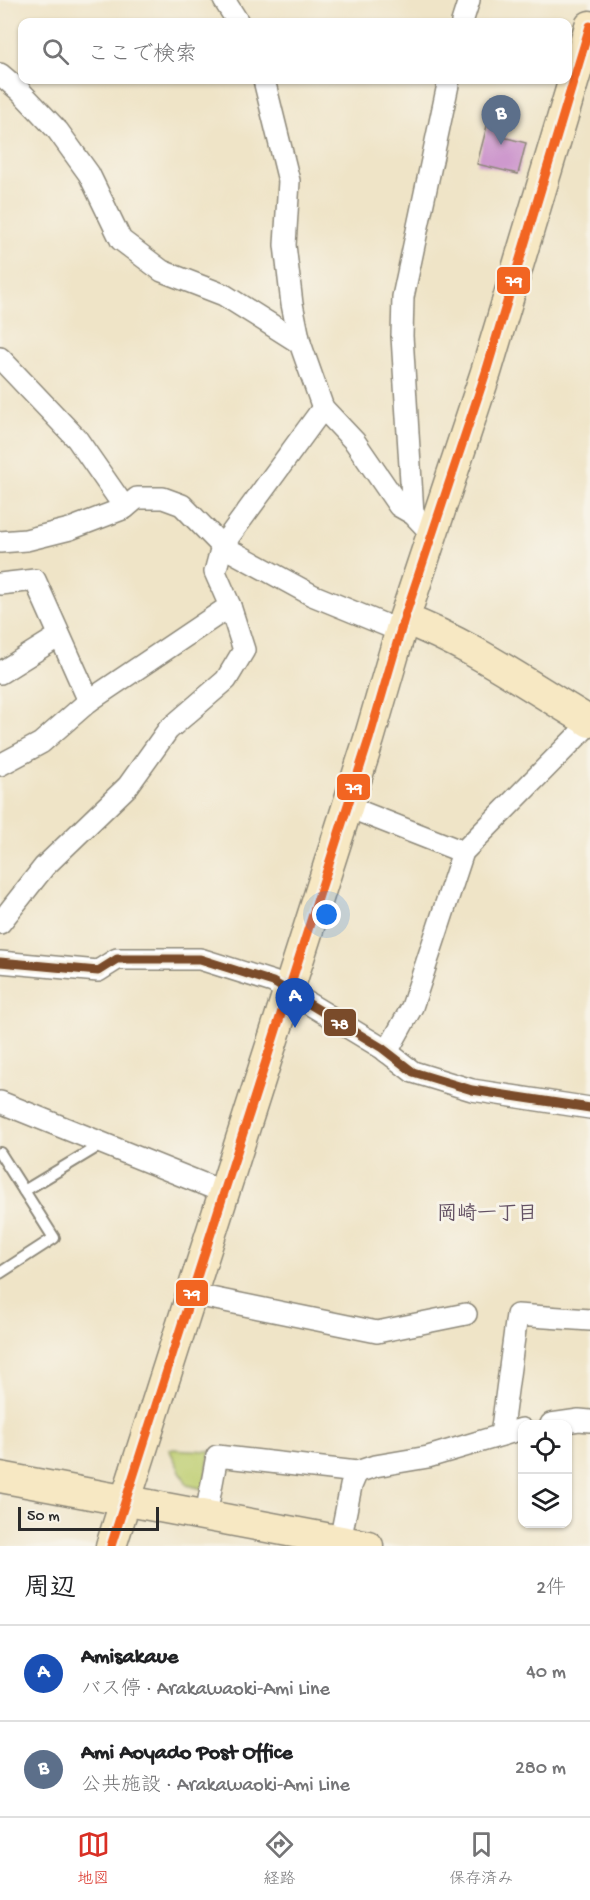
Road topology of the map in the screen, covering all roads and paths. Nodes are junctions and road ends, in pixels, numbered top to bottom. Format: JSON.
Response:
{"nodes":[{"id":1,"x":224,"y":0,"type":"edge"},
{"id":2,"x":470,"y":0,"type":"edge"},
{"id":3,"x":235,"y":18,"type":"edge"},
{"id":4,"x":463,"y":18,"type":"edge"},
{"id":5,"x":590,"y":26,"type":"edge"},
{"id":6,"x":0,"y":74,"type":"edge"},
{"id":7,"x":265,"y":84,"type":"edge"},
{"id":8,"x":447,"y":84,"type":"edge"},
{"id":9,"x":300,"y":343,"type":"junction"},
{"id":10,"x":0,"y":358,"type":"edge"},
{"id":11,"x":323,"y":408,"type":"junction"},
{"id":12,"x":125,"y":508,"type":"junction"},
{"id":13,"x":423,"y":524,"type":"junction"},
{"id":14,"x":0,"y":543,"type":"edge"},
{"id":15,"x":222,"y":546,"type":"junction"},
{"id":16,"x":0,"y":584,"type":"edge"},
{"id":17,"x":230,"y":606,"type":"junction"},
{"id":18,"x":402,"y":625,"type":"junction"},
{"id":19,"x":59,"y":636,"type":"junction"},
{"id":20,"x":0,"y":672,"type":"edge"},
{"id":21,"x":89,"y":701,"type":"junction"},
{"id":22,"x":590,"y":723,"type":"edge"},
{"id":23,"x":0,"y":765,"type":"edge"},
{"id":24,"x":346,"y":806,"type":"junction"},
{"id":25,"x":463,"y":852,"type":"junction"},
{"id":26,"x":0,"y":923,"type":"edge"},
{"id":27,"x":0,"y":962,"type":"edge"},
{"id":28,"x":287,"y":992,"type":"junction"},
{"id":29,"x":387,"y":1052,"type":"junction"},
{"id":30,"x":0,"y":1102,"type":"edge"},
{"id":31,"x":590,"y":1108,"type":"edge"},
{"id":32,"x":102,"y":1144,"type":"junction"},
{"id":33,"x":0,"y":1153,"type":"edge"},
{"id":34,"x":24,"y":1191,"type":"junction"},
{"id":35,"x":223,"y":1192,"type":"junction"},
{"id":36,"x":0,"y":1273,"type":"edge"},
{"id":37,"x":190,"y":1294,"type":"junction"},
{"id":38,"x":466,"y":1314,"type":"dead end"},
{"id":39,"x":590,"y":1320,"type":"edge"},
{"id":40,"x":572,"y":1421,"type":"edge"},
{"id":41,"x":590,"y":1421,"type":"edge"},
{"id":42,"x":518,"y":1431,"type":"edge"},
{"id":43,"x":501,"y":1435,"type":"junction"},
{"id":44,"x":357,"y":1472,"type":"junction"},
{"id":45,"x":0,"y":1477,"type":"edge"},
{"id":46,"x":125,"y":1500,"type":"junction"},
{"id":47,"x":206,"y":1515,"type":"junction"},
{"id":48,"x":340,"y":1541,"type":"junction"},
{"id":49,"x":111,"y":1546,"type":"edge"},
{"id":50,"x":368,"y":1546,"type":"edge"}],
"edges":[{"from":1,"to":3,"type":"street"},
{"from":2,"to":4,"type":"street"},
{"from":5,"to":13,"type":"main road"},
{"from":6,"to":9,"type":"street"},
{"from":7,"to":9,"type":"street"},
{"from":8,"to":13,"type":"street"},
{"from":9,"to":11,"type":"street"},
{"from":10,"to":12,"type":"street"},
{"from":11,"to":13,"type":"street"},
{"from":11,"to":15,"type":"street"},
{"from":12,"to":14,"type":"street"},
{"from":12,"to":15,"type":"street"},
{"from":13,"to":18,"type":"main road"},
{"from":15,"to":17,"type":"street"},
{"from":15,"to":18,"type":"street"},
{"from":16,"to":19,"type":"street"},
{"from":17,"to":21,"type":"street"},
{"from":17,"to":26,"type":"street"},
{"from":18,"to":22,"type":"main road"},
{"from":18,"to":24,"type":"main road"},
{"from":19,"to":20,"type":"street"},
{"from":19,"to":21,"type":"street"},
{"from":21,"to":23,"type":"street"},
{"from":22,"to":25,"type":"street"},
{"from":24,"to":25,"type":"street"},
{"from":24,"to":28,"type":"main road"},
{"from":25,"to":29,"type":"street"},
{"from":27,"to":28,"type":"street"},
{"from":28,"to":29,"type":"street"},
{"from":28,"to":35,"type":"main road"},
{"from":29,"to":31,"type":"street"},
{"from":30,"to":32,"type":"street"},
{"from":32,"to":34,"type":"lane"},
{"from":32,"to":35,"type":"street"},
{"from":33,"to":34,"type":"lane"},
{"from":34,"to":36,"type":"lane"},
{"from":35,"to":37,"type":"main road"},
{"from":37,"to":38,"type":"street"},
{"from":37,"to":46,"type":"main road"},
{"from":39,"to":43,"type":"street"},
{"from":40,"to":41,"type":"street"},
{"from":42,"to":43,"type":"street"},
{"from":43,"to":44,"type":"street"},
{"from":44,"to":47,"type":"street"},
{"from":44,"to":48,"type":"street"},
{"from":45,"to":46,"type":"main road"},
{"from":46,"to":47,"type":"main road"},
{"from":46,"to":49,"type":"main road"},
{"from":47,"to":48,"type":"main road"},
{"from":48,"to":50,"type":"main road"}]}
